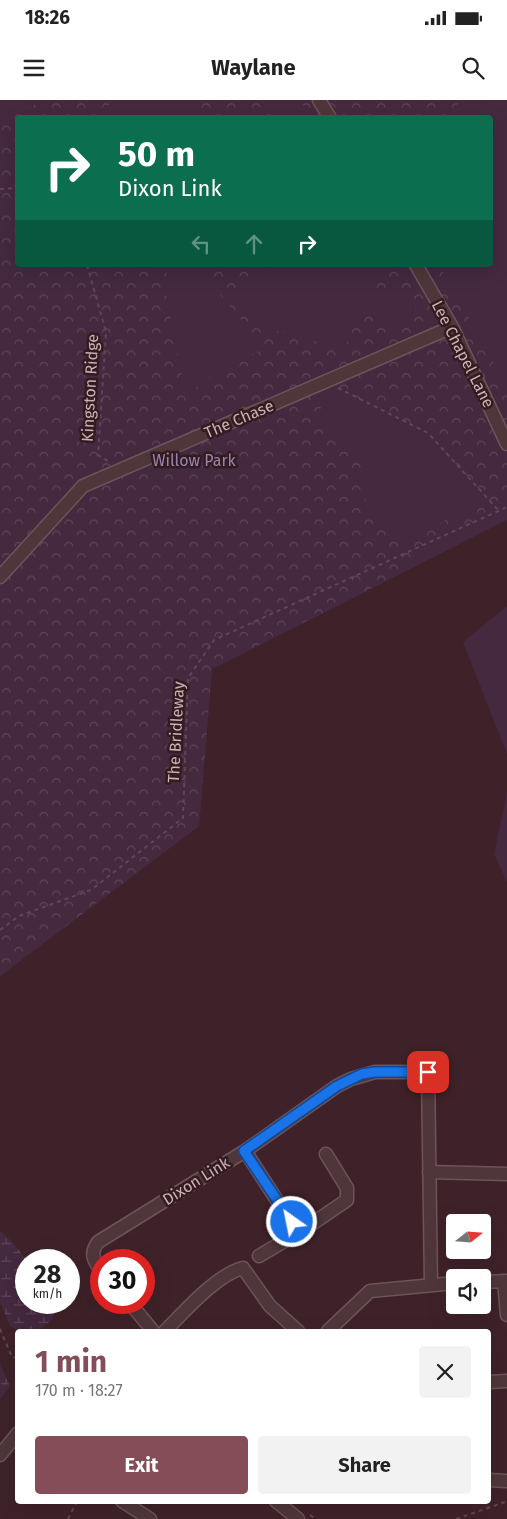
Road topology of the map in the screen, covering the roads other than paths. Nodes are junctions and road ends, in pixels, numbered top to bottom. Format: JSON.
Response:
{"nodes":[{"id":1,"x":319,"y":100,"type":"edge"},
{"id":2,"x":328,"y":115,"type":"edge"},
{"id":3,"x":417,"y":267,"type":"edge"},
{"id":4,"x":452,"y":327,"type":"junction"},
{"id":5,"x":507,"y":444,"type":"edge"},
{"id":6,"x":0,"y":577,"type":"edge"},
{"id":7,"x":244,"y":1151,"type":"junction"},
{"id":8,"x":326,"y":1154,"type":"dead end"},
{"id":9,"x":429,"y":1172,"type":"junction"},
{"id":10,"x":507,"y":1174,"type":"edge"},
{"id":11,"x":306,"y":1228,"type":"junction"},
{"id":12,"x":93,"y":1249,"type":"edge"},
{"id":13,"x":258,"y":1256,"type":"dead end"},
{"id":14,"x":506,"y":1281,"type":"edge"},
{"id":15,"x":491,"y":1282,"type":"edge"},
{"id":16,"x":446,"y":1284,"type":"edge"},
{"id":17,"x":431,"y":1285,"type":"junction"},
{"id":18,"x":139,"y":1314,"type":"edge"},
{"id":19,"x":507,"y":1315,"type":"edge"},
{"id":20,"x":151,"y":1329,"type":"edge"},
{"id":21,"x":167,"y":1329,"type":"edge"},
{"id":22,"x":296,"y":1329,"type":"edge"},
{"id":23,"x":330,"y":1329,"type":"edge"},
{"id":24,"x":507,"y":1381,"type":"edge"},
{"id":25,"x":491,"y":1382,"type":"edge"},
{"id":26,"x":15,"y":1437,"type":"edge"},
{"id":27,"x":0,"y":1455,"type":"edge"},
{"id":28,"x":491,"y":1480,"type":"edge"},
{"id":29,"x":507,"y":1481,"type":"edge"},
{"id":30,"x":127,"y":1504,"type":"edge"},
{"id":31,"x":280,"y":1504,"type":"edge"},
{"id":32,"x":150,"y":1519,"type":"edge"},
{"id":33,"x":298,"y":1519,"type":"edge"}],
"edges":[{"from":1,"to":2,"type":"street"},
{"from":3,"to":4,"type":"street","name":"Lee Chapel Lane"},
{"from":4,"to":5,"type":"street","name":"Lee Chapel Lane"},
{"from":4,"to":6,"type":"street","name":"The Chase"},
{"from":7,"to":9,"type":"street","name":"Dixon Link"},
{"from":7,"to":11,"type":"street"},
{"from":7,"to":12,"type":"street","name":"Dixon Link"},
{"from":8,"to":11,"type":"street"},
{"from":9,"to":10,"type":"street"},
{"from":9,"to":17,"type":"street","name":"Dixon Link"},
{"from":11,"to":13,"type":"street"},
{"from":14,"to":15,"type":"street"},
{"from":14,"to":19,"type":"street"},
{"from":16,"to":17,"type":"street"},
{"from":17,"to":23,"type":"street"},
{"from":18,"to":20,"type":"street"},
{"from":21,"to":22,"type":"street"},
{"from":24,"to":25,"type":"street"},
{"from":26,"to":27,"type":"street"},
{"from":28,"to":29,"type":"street"},
{"from":30,"to":32,"type":"street"},
{"from":31,"to":33,"type":"street"}]}
